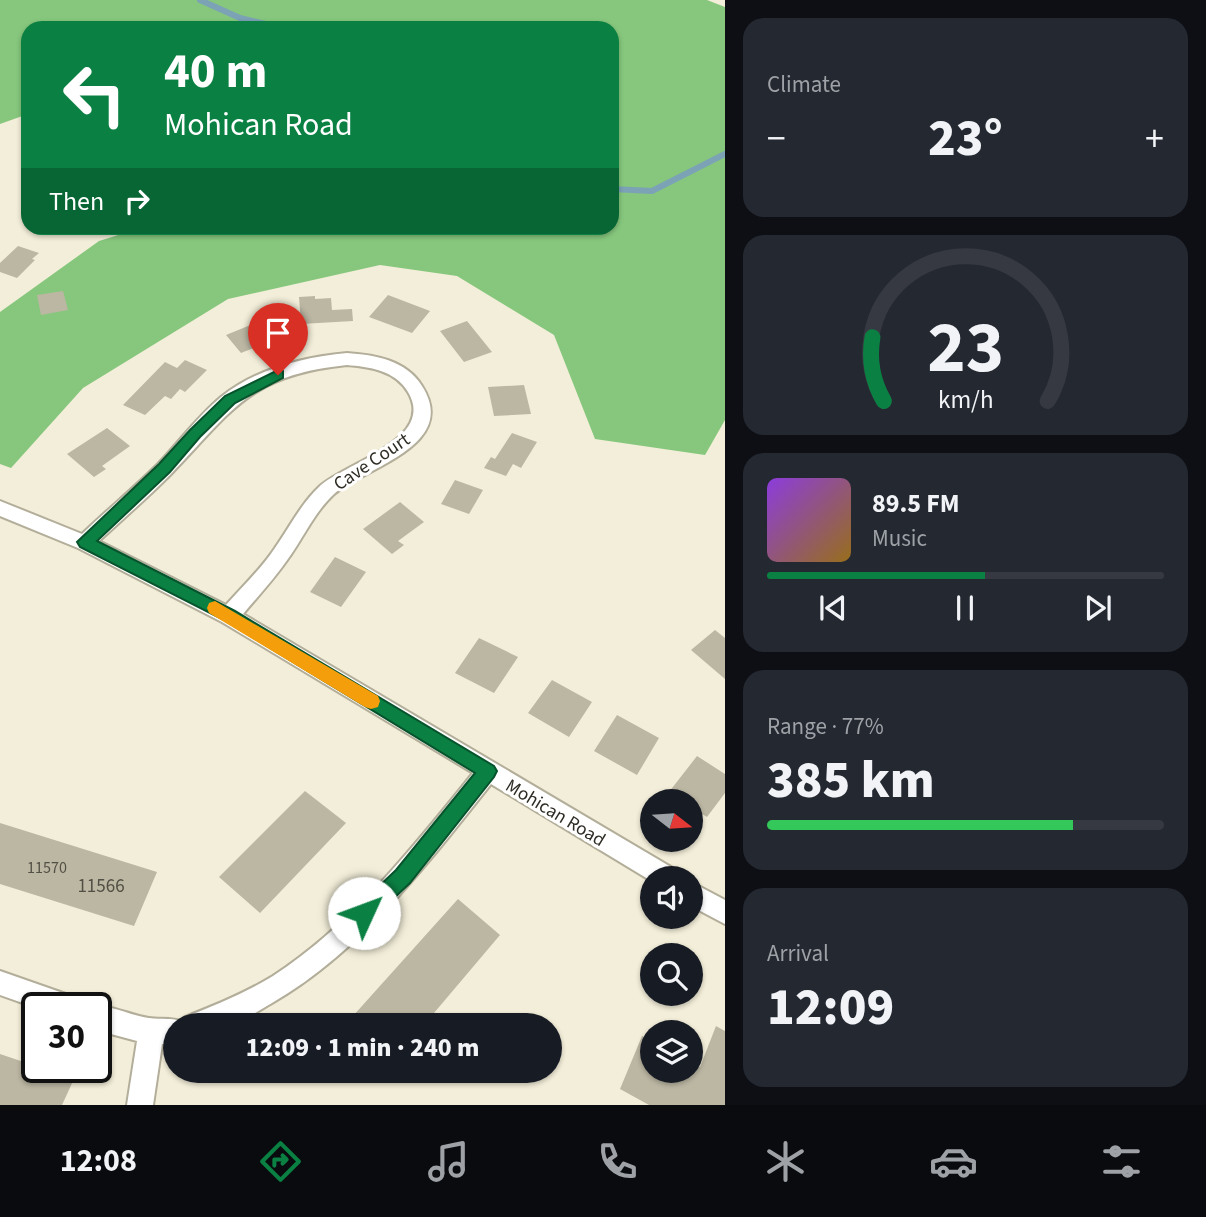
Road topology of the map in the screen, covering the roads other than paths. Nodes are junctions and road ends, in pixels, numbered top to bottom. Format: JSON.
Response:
{"nodes":[{"id":1,"x":0,"y":508,"type":"edge"},
{"id":2,"x":85,"y":542,"type":"junction"},
{"id":3,"x":229,"y":616,"type":"junction"},
{"id":4,"x":488,"y":771,"type":"junction"},
{"id":5,"x":648,"y":866,"type":"edge"},
{"id":6,"x":703,"y":899,"type":"edge"},
{"id":7,"x":725,"y":912,"type":"edge"},
{"id":8,"x":0,"y":983,"type":"edge"},
{"id":9,"x":26,"y":992,"type":"edge"},
{"id":10,"x":229,"y":1013,"type":"edge"},
{"id":11,"x":112,"y":1020,"type":"edge"},
{"id":12,"x":163,"y":1031,"type":"edge"},
{"id":13,"x":140,"y":1105,"type":"edge"}],
"edges":[{"from":1,"to":2,"type":"street","name":"Mohican Road"},
{"from":2,"to":3,"type":"street","name":"Mohican Road"},
{"from":2,"to":3,"type":"street","name":"Cave Court"},
{"from":3,"to":4,"type":"street","name":"Mohican Road"},
{"from":4,"to":5,"type":"street","name":"Mohican Road"},
{"from":4,"to":10,"type":"street"},
{"from":6,"to":7,"type":"street"},
{"from":8,"to":9,"type":"street"},
{"from":11,"to":12,"type":"street"},
{"from":12,"to":13,"type":"street"}]}
